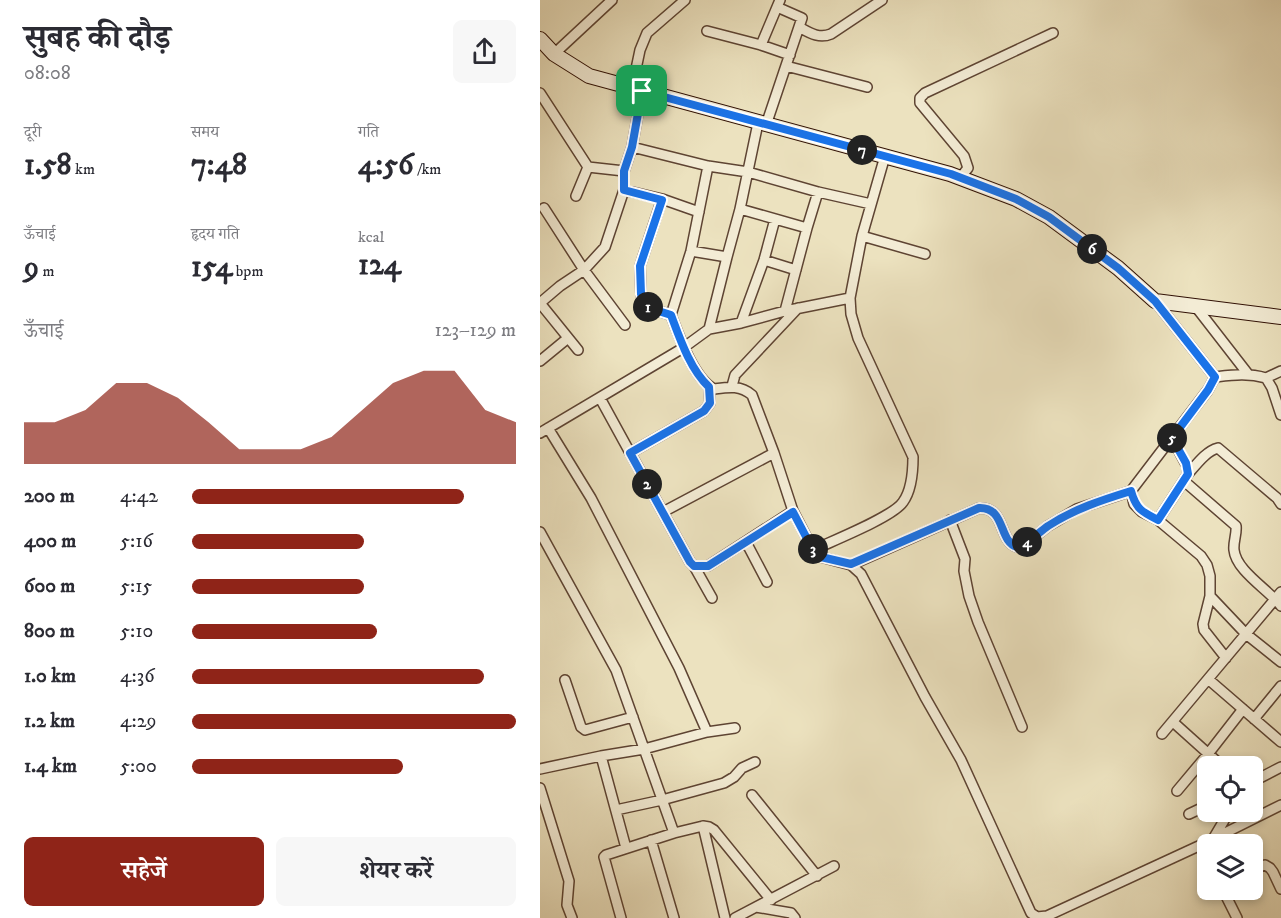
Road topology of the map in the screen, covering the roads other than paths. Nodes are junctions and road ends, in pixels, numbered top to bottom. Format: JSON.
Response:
{"nodes":[{"id":1,"x":612,"y":0,"type":"edge"},
{"id":2,"x":685,"y":0,"type":"edge"},
{"id":3,"x":882,"y":0,"type":"edge"},
{"id":4,"x":778,"y":4,"type":"edge"},
{"id":5,"x":799,"y":27,"type":"junction"},
{"id":6,"x":707,"y":31,"type":"dead end"},
{"id":7,"x":1053,"y":33,"type":"dead end"},
{"id":8,"x":540,"y":39,"type":"edge"},
{"id":9,"x":761,"y":45,"type":"junction"},
{"id":10,"x":554,"y":54,"type":"junction"},
{"id":11,"x":790,"y":55,"type":"junction"},
{"id":12,"x":786,"y":66,"type":"junction"},
{"id":13,"x":867,"y":87,"type":"dead end"},
{"id":14,"x":637,"y":90,"type":"junction"},
{"id":15,"x":540,"y":93,"type":"edge"},
{"id":16,"x":762,"y":124,"type":"junction"},
{"id":17,"x":632,"y":147,"type":"junction"},
{"id":18,"x":885,"y":156,"type":"junction"},
{"id":19,"x":708,"y":166,"type":"junction"},
{"id":20,"x":588,"y":167,"type":"junction"},
{"id":21,"x":624,"y":171,"type":"junction"},
{"id":22,"x":748,"y":172,"type":"junction"},
{"id":23,"x":960,"y":178,"type":"junction"},
{"id":24,"x":624,"y":190,"type":"junction"},
{"id":25,"x":818,"y":192,"type":"junction"},
{"id":26,"x":576,"y":196,"type":"dead end"},
{"id":27,"x":662,"y":200,"type":"junction"},
{"id":28,"x":871,"y":204,"type":"junction"},
{"id":29,"x":544,"y":208,"type":"dead end"},
{"id":30,"x":740,"y":208,"type":"junction"},
{"id":31,"x":699,"y":212,"type":"junction"},
{"id":32,"x":775,"y":219,"type":"junction"},
{"id":33,"x":807,"y":228,"type":"junction"},
{"id":34,"x":862,"y":236,"type":"junction"},
{"id":35,"x":691,"y":251,"type":"junction"},
{"id":36,"x":925,"y":254,"type":"dead end"},
{"id":37,"x":727,"y":257,"type":"junction"},
{"id":38,"x":764,"y":260,"type":"junction"},
{"id":39,"x":584,"y":270,"type":"junction"},
{"id":40,"x":796,"y":270,"type":"junction"},
{"id":41,"x":850,"y":298,"type":"junction"},
{"id":42,"x":1155,"y":301,"type":"junction"},
{"id":43,"x":540,"y":303,"type":"edge"},
{"id":44,"x":1196,"y":307,"type":"junction"},
{"id":45,"x":798,"y":308,"type":"junction"},
{"id":46,"x":785,"y":311,"type":"junction"},
{"id":47,"x":671,"y":315,"type":"junction"},
{"id":48,"x":1281,"y":317,"type":"edge"},
{"id":49,"x":741,"y":323,"type":"junction"},
{"id":50,"x":625,"y":325,"type":"dead end"},
{"id":51,"x":709,"y":329,"type":"junction"},
{"id":52,"x":568,"y":338,"type":"junction"},
{"id":53,"x":683,"y":348,"type":"junction"},
{"id":54,"x":578,"y":350,"type":"dead end"},
{"id":55,"x":540,"y":361,"type":"edge"},
{"id":56,"x":1281,"y":371,"type":"edge"},
{"id":57,"x":1248,"y":374,"type":"junction"},
{"id":58,"x":1215,"y":377,"type":"junction"},
{"id":59,"x":1266,"y":378,"type":"junction"},
{"id":60,"x":732,"y":386,"type":"junction"},
{"id":61,"x":709,"y":387,"type":"junction"},
{"id":62,"x":600,"y":398,"type":"junction"},
{"id":63,"x":1281,"y":415,"type":"edge"},
{"id":64,"x":544,"y":431,"type":"edge"},
{"id":65,"x":1172,"y":438,"type":"junction"},
{"id":66,"x":630,"y":453,"type":"junction"},
{"id":67,"x":774,"y":453,"type":"junction"},
{"id":68,"x":1186,"y":478,"type":"junction"},
{"id":69,"x":1131,"y":491,"type":"junction"},
{"id":70,"x":1281,"y":504,"type":"edge"},
{"id":71,"x":663,"y":512,"type":"junction"},
{"id":72,"x":793,"y":512,"type":"junction"},
{"id":73,"x":950,"y":520,"type":"junction"},
{"id":74,"x":1158,"y":520,"type":"junction"},
{"id":75,"x":540,"y":532,"type":"edge"},
{"id":76,"x":746,"y":542,"type":"junction"},
{"id":77,"x":813,"y":550,"type":"junction"},
{"id":78,"x":851,"y":564,"type":"junction"},
{"id":79,"x":694,"y":566,"type":"junction"},
{"id":80,"x":767,"y":582,"type":"dead end"},
{"id":81,"x":1210,"y":596,"type":"junction"},
{"id":82,"x":712,"y":598,"type":"dead end"},
{"id":83,"x":1279,"y":599,"type":"edge"},
{"id":84,"x":1246,"y":634,"type":"junction"},
{"id":85,"x":1226,"y":658,"type":"junction"},
{"id":86,"x":1281,"y":662,"type":"edge"},
{"id":87,"x":1208,"y":679,"type":"junction"},
{"id":88,"x":565,"y":680,"type":"dead end"},
{"id":89,"x":1281,"y":686,"type":"edge"},
{"id":90,"x":1243,"y":709,"type":"junction"},
{"id":91,"x":633,"y":717,"type":"junction"},
{"id":92,"x":1254,"y":718,"type":"junction"},
{"id":93,"x":1173,"y":722,"type":"junction"},
{"id":94,"x":1022,"y":727,"type":"dead end"},
{"id":95,"x":735,"y":728,"type":"dead end"},
{"id":96,"x":707,"y":732,"type":"junction"},
{"id":97,"x":1162,"y":734,"type":"dead end"},
{"id":98,"x":1281,"y":742,"type":"edge"},
{"id":99,"x":644,"y":749,"type":"junction"},
{"id":100,"x":1208,"y":754,"type":"junction"},
{"id":101,"x":602,"y":756,"type":"junction"},
{"id":102,"x":1210,"y":756,"type":"edge"},
{"id":103,"x":755,"y":762,"type":"dead end"},
{"id":104,"x":541,"y":767,"type":"edge"},
{"id":105,"x":1281,"y":767,"type":"edge"},
{"id":106,"x":1263,"y":776,"type":"edge"},
{"id":107,"x":540,"y":788,"type":"edge"},
{"id":108,"x":1177,"y":791,"type":"dead end"},
{"id":109,"x":752,"y":795,"type":"dead end"},
{"id":110,"x":662,"y":800,"type":"junction"},
{"id":111,"x":1281,"y":806,"type":"edge"},
{"id":112,"x":616,"y":810,"type":"junction"},
{"id":113,"x":1197,"y":810,"type":"edge"},
{"id":114,"x":1189,"y":814,"type":"dead end"},
{"id":115,"x":703,"y":826,"type":"junction"},
{"id":116,"x":674,"y":833,"type":"junction"},
{"id":117,"x":1223,"y":834,"type":"edge"},
{"id":118,"x":651,"y":840,"type":"junction"},
{"id":119,"x":1197,"y":847,"type":"edge"},
{"id":120,"x":626,"y":848,"type":"junction"},
{"id":121,"x":834,"y":866,"type":"dead end"},
{"id":122,"x":1263,"y":866,"type":"edge"},
{"id":123,"x":817,"y":876,"type":"junction"},
{"id":124,"x":1281,"y":889,"type":"edge"},
{"id":125,"x":771,"y":900,"type":"junction"},
{"id":126,"x":1228,"y":900,"type":"edge"},
{"id":127,"x":756,"y":907,"type":"junction"},
{"id":128,"x":1027,"y":916,"type":"edge"},
{"id":129,"x":572,"y":918,"type":"edge"},
{"id":130,"x":621,"y":918,"type":"edge"},
{"id":131,"x":674,"y":918,"type":"edge"},
{"id":132,"x":725,"y":918,"type":"edge"},
{"id":133,"x":735,"y":918,"type":"edge"},
{"id":134,"x":795,"y":918,"type":"edge"},
{"id":135,"x":1237,"y":918,"type":"edge"}],
"edges":[{"from":1,"to":10,"type":"street"},
{"from":2,"to":14,"type":"street"},
{"from":3,"to":5,"type":"street"},
{"from":4,"to":5,"type":"street"},
{"from":4,"to":9,"type":"street"},
{"from":5,"to":11,"type":"street"},
{"from":6,"to":9,"type":"street"},
{"from":7,"to":23,"type":"street"},
{"from":8,"to":10,"type":"street"},
{"from":9,"to":11,"type":"street"},
{"from":10,"to":14,"type":"street"},
{"from":11,"to":12,"type":"street"},
{"from":12,"to":13,"type":"street"},
{"from":12,"to":16,"type":"street"},
{"from":14,"to":16,"type":"street"},
{"from":14,"to":17,"type":"street"},
{"from":15,"to":20,"type":"street"},
{"from":16,"to":18,"type":"street"},
{"from":16,"to":22,"type":"street"},
{"from":17,"to":19,"type":"street"},
{"from":17,"to":21,"type":"street"},
{"from":18,"to":23,"type":"street"},
{"from":18,"to":28,"type":"street"},
{"from":19,"to":22,"type":"street"},
{"from":19,"to":31,"type":"street"},
{"from":20,"to":21,"type":"street"},
{"from":20,"to":26,"type":"street"},
{"from":21,"to":24,"type":"street"},
{"from":22,"to":25,"type":"street"},
{"from":22,"to":30,"type":"street"},
{"from":23,"to":42,"type":"street"},
{"from":24,"to":27,"type":"street"},
{"from":24,"to":39,"type":"street"},
{"from":25,"to":28,"type":"street"},
{"from":25,"to":33,"type":"street"},
{"from":27,"to":31,"type":"street"},
{"from":27,"to":47,"type":"street"},
{"from":28,"to":34,"type":"street"},
{"from":29,"to":39,"type":"street"},
{"from":30,"to":32,"type":"street"},
{"from":30,"to":37,"type":"street"},
{"from":31,"to":35,"type":"street"},
{"from":32,"to":33,"type":"street"},
{"from":32,"to":38,"type":"street"},
{"from":33,"to":40,"type":"street"},
{"from":34,"to":36,"type":"street"},
{"from":34,"to":41,"type":"street"},
{"from":35,"to":37,"type":"street"},
{"from":35,"to":47,"type":"street"},
{"from":37,"to":51,"type":"street"},
{"from":38,"to":40,"type":"street"},
{"from":38,"to":49,"type":"street"},
{"from":39,"to":43,"type":"street"},
{"from":39,"to":50,"type":"street"},
{"from":40,"to":46,"type":"street"},
{"from":41,"to":45,"type":"street"},
{"from":41,"to":77,"type":"street"},
{"from":42,"to":44,"type":"street"},
{"from":42,"to":58,"type":"street"},
{"from":43,"to":52,"type":"street"},
{"from":44,"to":48,"type":"street"},
{"from":44,"to":57,"type":"street"},
{"from":45,"to":46,"type":"street"},
{"from":45,"to":60,"type":"street"},
{"from":46,"to":49,"type":"street"},
{"from":47,"to":53,"type":"street"},
{"from":49,"to":51,"type":"street"},
{"from":51,"to":53,"type":"street"},
{"from":52,"to":54,"type":"street"},
{"from":52,"to":55,"type":"street"},
{"from":53,"to":61,"type":"street"},
{"from":53,"to":62,"type":"street"},
{"from":56,"to":59,"type":"street"},
{"from":57,"to":58,"type":"street"},
{"from":57,"to":59,"type":"street"},
{"from":58,"to":65,"type":"street"},
{"from":59,"to":63,"type":"street"},
{"from":60,"to":61,"type":"street"},
{"from":60,"to":67,"type":"street"},
{"from":61,"to":66,"type":"street"},
{"from":62,"to":64,"type":"street"},
{"from":62,"to":66,"type":"street"},
{"from":64,"to":96,"type":"street"},
{"from":65,"to":68,"type":"street"},
{"from":65,"to":69,"type":"street"},
{"from":66,"to":71,"type":"street"},
{"from":67,"to":71,"type":"street"},
{"from":67,"to":72,"type":"street"},
{"from":68,"to":70,"type":"street"},
{"from":68,"to":74,"type":"street"},
{"from":68,"to":83,"type":"street"},
{"from":69,"to":73,"type":"street"},
{"from":69,"to":74,"type":"street"},
{"from":71,"to":79,"type":"street"},
{"from":72,"to":76,"type":"street"},
{"from":72,"to":77,"type":"street"},
{"from":73,"to":78,"type":"street"},
{"from":73,"to":94,"type":"street"},
{"from":74,"to":81,"type":"street"},
{"from":75,"to":91,"type":"street"},
{"from":76,"to":79,"type":"street"},
{"from":76,"to":80,"type":"street"},
{"from":77,"to":78,"type":"street"},
{"from":78,"to":128,"type":"street"},
{"from":79,"to":82,"type":"street"},
{"from":81,"to":84,"type":"street"},
{"from":81,"to":85,"type":"street"},
{"from":83,"to":84,"type":"street"},
{"from":84,"to":85,"type":"street"},
{"from":84,"to":86,"type":"street"},
{"from":85,"to":87,"type":"street"},
{"from":87,"to":90,"type":"street"},
{"from":87,"to":93,"type":"street"},
{"from":88,"to":91,"type":"street"},
{"from":89,"to":92,"type":"street"},
{"from":90,"to":92,"type":"street"},
{"from":90,"to":100,"type":"street"},
{"from":91,"to":99,"type":"street"},
{"from":92,"to":98,"type":"street"},
{"from":93,"to":97,"type":"street"},
{"from":93,"to":100,"type":"street"},
{"from":95,"to":96,"type":"street"},
{"from":96,"to":99,"type":"street"},
{"from":99,"to":101,"type":"street"},
{"from":99,"to":110,"type":"street"},
{"from":100,"to":102,"type":"street"},
{"from":100,"to":108,"type":"street"},
{"from":101,"to":104,"type":"street"},
{"from":101,"to":112,"type":"street"},
{"from":103,"to":110,"type":"street"},
{"from":105,"to":106,"type":"street"},
{"from":107,"to":129,"type":"street"},
{"from":109,"to":123,"type":"street"},
{"from":110,"to":112,"type":"street"},
{"from":110,"to":116,"type":"street"},
{"from":111,"to":117,"type":"street"},
{"from":112,"to":120,"type":"street"},
{"from":113,"to":114,"type":"street"},
{"from":115,"to":116,"type":"street"},
{"from":115,"to":125,"type":"street"},
{"from":115,"to":132,"type":"street"},
{"from":116,"to":118,"type":"street"},
{"from":118,"to":120,"type":"street"},
{"from":118,"to":131,"type":"street"},
{"from":119,"to":128,"type":"street"},
{"from":120,"to":130,"type":"street"},
{"from":121,"to":123,"type":"street"},
{"from":122,"to":124,"type":"street"},
{"from":123,"to":125,"type":"street"},
{"from":125,"to":127,"type":"street"},
{"from":126,"to":135,"type":"street"},
{"from":127,"to":133,"type":"street"},
{"from":127,"to":134,"type":"street"}]}
